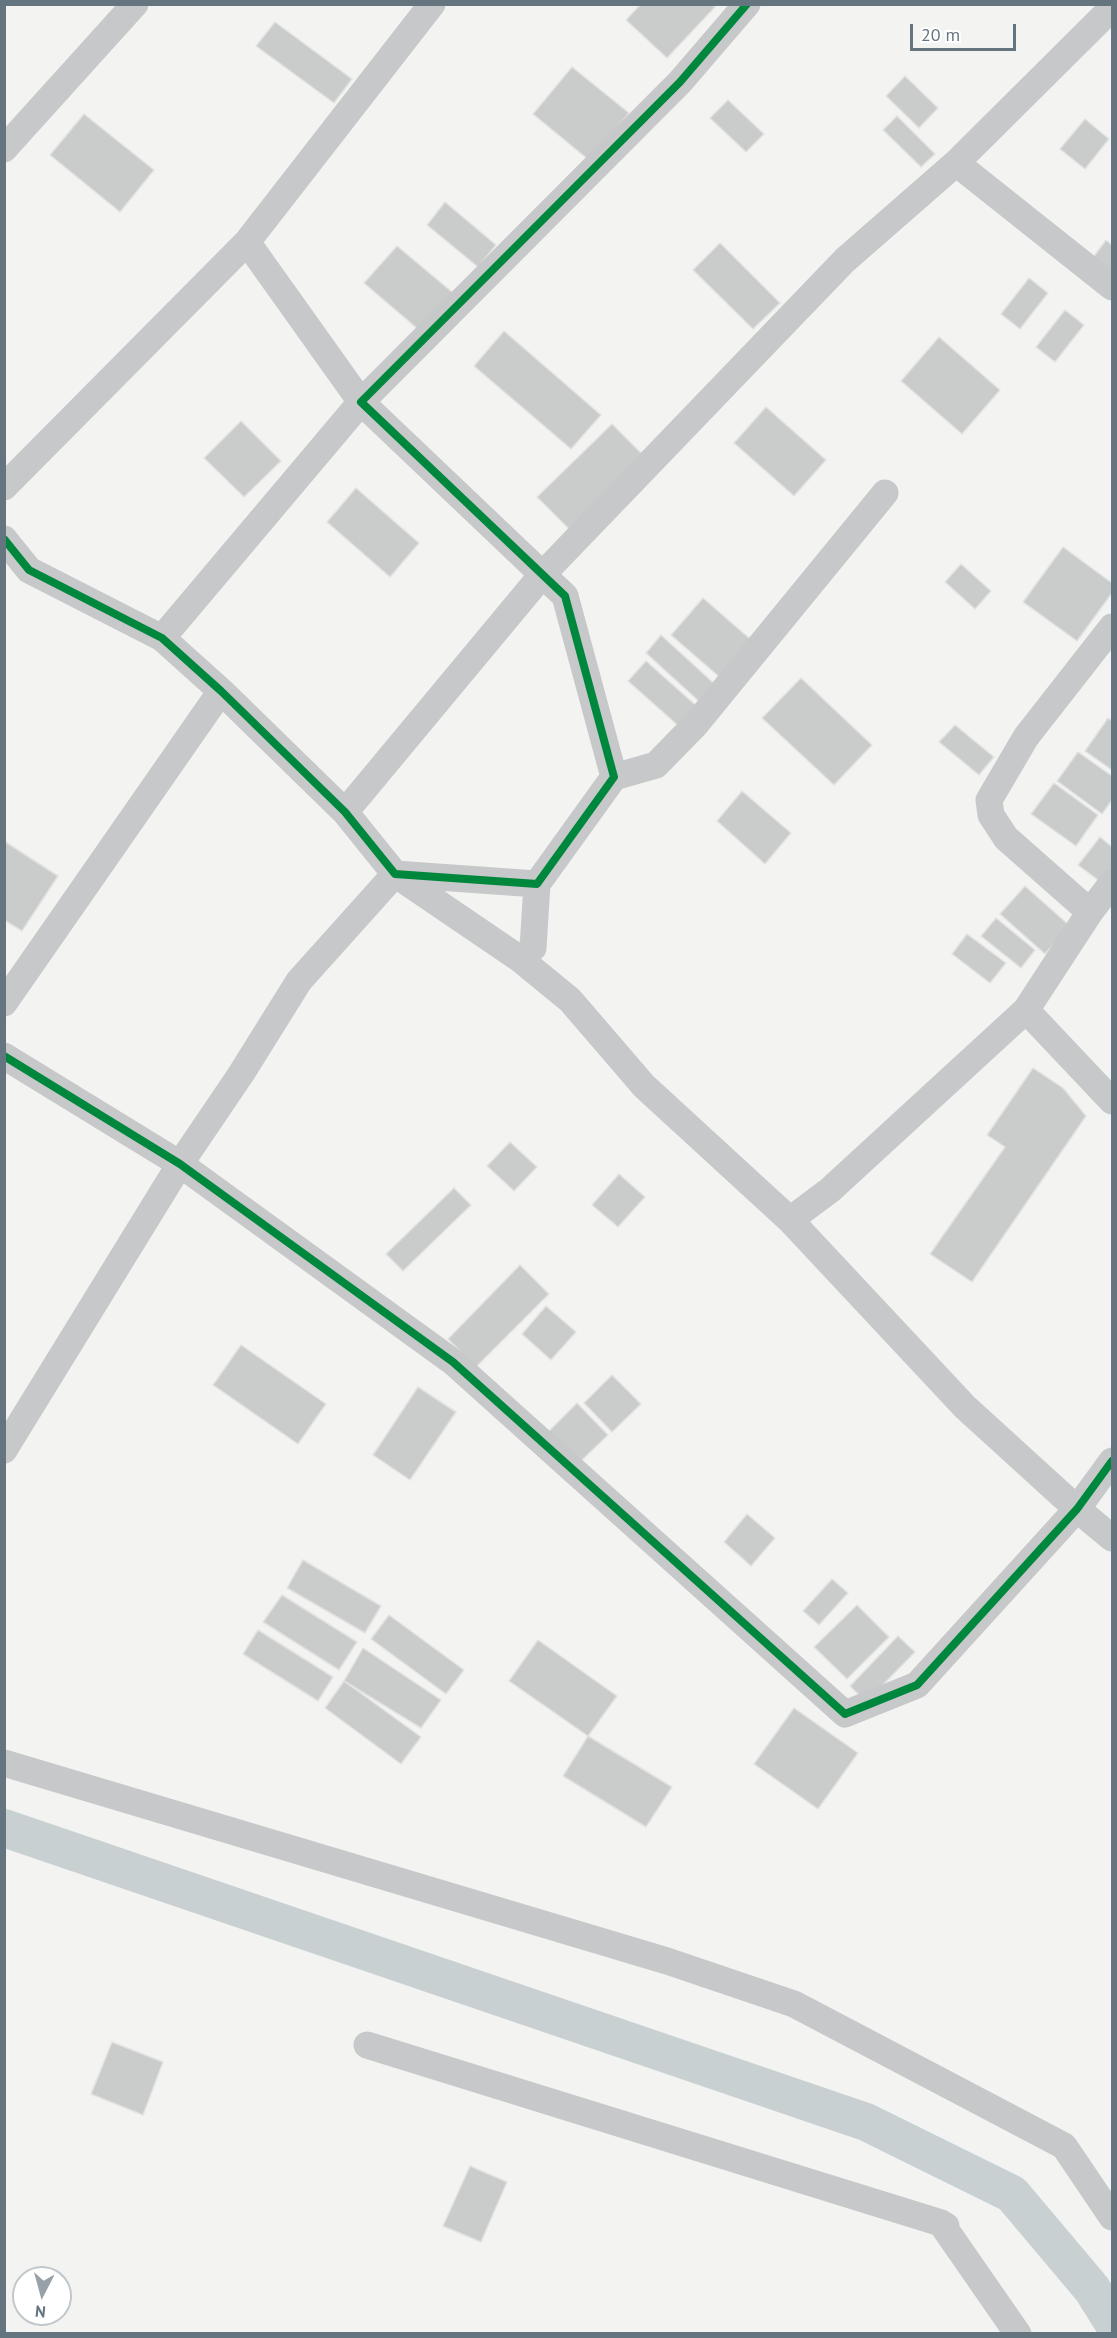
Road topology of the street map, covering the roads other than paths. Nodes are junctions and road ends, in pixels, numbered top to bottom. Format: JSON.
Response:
{"nodes":[{"id":1,"x":135,"y":4,"type":"edge"},
{"id":2,"x":432,"y":4,"type":"edge"},
{"id":3,"x":747,"y":4,"type":"edge"},
{"id":4,"x":1113,"y":8,"type":"edge"},
{"id":5,"x":4,"y":149,"type":"edge"},
{"id":6,"x":956,"y":163,"type":"junction"},
{"id":7,"x":247,"y":242,"type":"junction"},
{"id":8,"x":1113,"y":287,"type":"edge"},
{"id":9,"x":361,"y":402,"type":"junction"},
{"id":10,"x":4,"y":487,"type":"edge"},
{"id":11,"x":885,"y":493,"type":"dead end"},
{"id":12,"x":4,"y":539,"type":"edge"},
{"id":13,"x":542,"y":575,"type":"junction"},
{"id":14,"x":1113,"y":627,"type":"edge"},
{"id":15,"x":162,"y":638,"type":"junction"},
{"id":16,"x":221,"y":691,"type":"junction"},
{"id":17,"x":614,"y":777,"type":"junction"},
{"id":18,"x":345,"y":812,"type":"junction"},
{"id":19,"x":395,"y":874,"type":"junction"},
{"id":20,"x":1113,"y":883,"type":"edge"},
{"id":21,"x":537,"y":884,"type":"junction"},
{"id":22,"x":1090,"y":912,"type":"junction"},
{"id":23,"x":520,"y":958,"type":"junction"},
{"id":24,"x":4,"y":1003,"type":"edge"},
{"id":25,"x":1026,"y":1010,"type":"junction"},
{"id":26,"x":4,"y":1056,"type":"edge"},
{"id":27,"x":1113,"y":1101,"type":"edge"},
{"id":28,"x":180,"y":1164,"type":"junction"},
{"id":29,"x":790,"y":1220,"type":"junction"},
{"id":30,"x":4,"y":1450,"type":"edge"},
{"id":31,"x":1113,"y":1461,"type":"edge"},
{"id":32,"x":1077,"y":1509,"type":"junction"},
{"id":33,"x":1113,"y":1538,"type":"edge"},
{"id":34,"x":4,"y":1763,"type":"edge"},
{"id":35,"x":367,"y":2045,"type":"dead end"},
{"id":36,"x":1113,"y":2217,"type":"edge"},
{"id":37,"x":1018,"y":2334,"type":"edge"}],
"edges":[{"from":1,"to":5,"type":"street"},
{"from":2,"to":7,"type":"street"},
{"from":3,"to":9,"type":"street"},
{"from":4,"to":6,"type":"street"},
{"from":6,"to":8,"type":"street"},
{"from":6,"to":13,"type":"street"},
{"from":7,"to":9,"type":"street"},
{"from":7,"to":10,"type":"street"},
{"from":9,"to":13,"type":"street"},
{"from":9,"to":15,"type":"street"},
{"from":11,"to":17,"type":"street"},
{"from":12,"to":15,"type":"street"},
{"from":13,"to":17,"type":"street"},
{"from":13,"to":18,"type":"street"},
{"from":14,"to":22,"type":"street"},
{"from":15,"to":16,"type":"street"},
{"from":16,"to":18,"type":"street"},
{"from":16,"to":24,"type":"street"},
{"from":17,"to":21,"type":"street"},
{"from":18,"to":19,"type":"street"},
{"from":19,"to":21,"type":"street"},
{"from":19,"to":23,"type":"street"},
{"from":19,"to":28,"type":"street"},
{"from":20,"to":22,"type":"street"},
{"from":21,"to":23,"type":"street"},
{"from":22,"to":25,"type":"street"},
{"from":23,"to":29,"type":"street"},
{"from":25,"to":27,"type":"street"},
{"from":25,"to":29,"type":"street"},
{"from":26,"to":28,"type":"street"},
{"from":28,"to":30,"type":"street"},
{"from":28,"to":32,"type":"street"},
{"from":29,"to":32,"type":"street"},
{"from":31,"to":32,"type":"street"},
{"from":32,"to":33,"type":"street"},
{"from":34,"to":36,"type":"street"},
{"from":35,"to":37,"type":"street"}]}
